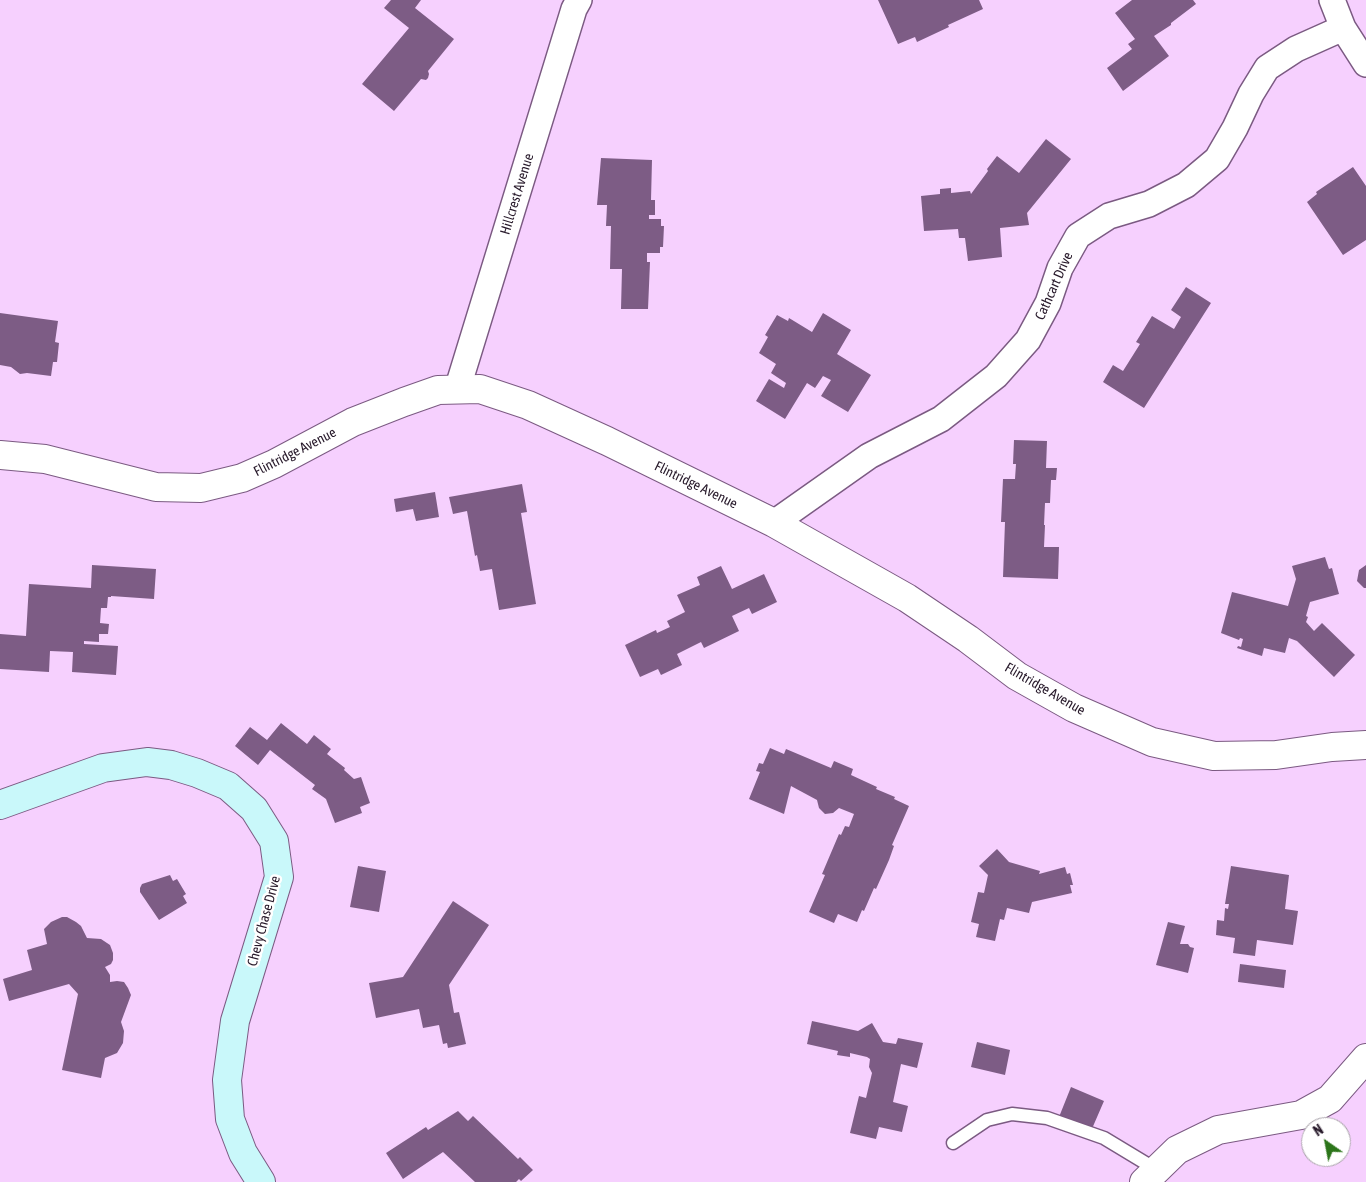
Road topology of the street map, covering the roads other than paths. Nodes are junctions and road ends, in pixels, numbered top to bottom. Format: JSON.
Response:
{"nodes":[{"id":1,"x":579,"y":0,"type":"edge"},
{"id":2,"x":1332,"y":0,"type":"edge"},
{"id":3,"x":1343,"y":28,"type":"junction"},
{"id":4,"x":1366,"y":64,"type":"edge"},
{"id":5,"x":457,"y":390,"type":"junction"},
{"id":6,"x":0,"y":455,"type":"edge"},
{"id":7,"x":774,"y":523,"type":"junction"},
{"id":8,"x":1366,"y":745,"type":"edge"},
{"id":9,"x":0,"y":806,"type":"edge"},
{"id":10,"x":1366,"y":1058,"type":"edge"},
{"id":11,"x":953,"y":1143,"type":"dead end"},
{"id":12,"x":1150,"y":1176,"type":"edge"},
{"id":13,"x":261,"y":1182,"type":"edge"}],
"edges":[{"from":1,"to":5,"type":"street","name":"Hillcrest Avenue"},
{"from":2,"to":3,"type":"street"},
{"from":3,"to":4,"type":"street"},
{"from":3,"to":7,"type":"street","name":"Cathcart Drive"},
{"from":5,"to":6,"type":"street","name":"Flintridge Avenue"},
{"from":5,"to":7,"type":"street","name":"Flintridge Avenue"},
{"from":7,"to":8,"type":"street","name":"Flintridge Avenue"},
{"from":9,"to":13,"type":"main road","name":"Chevy Chase Drive"},
{"from":10,"to":12,"type":"street"},
{"from":11,"to":12,"type":"lane"}]}
